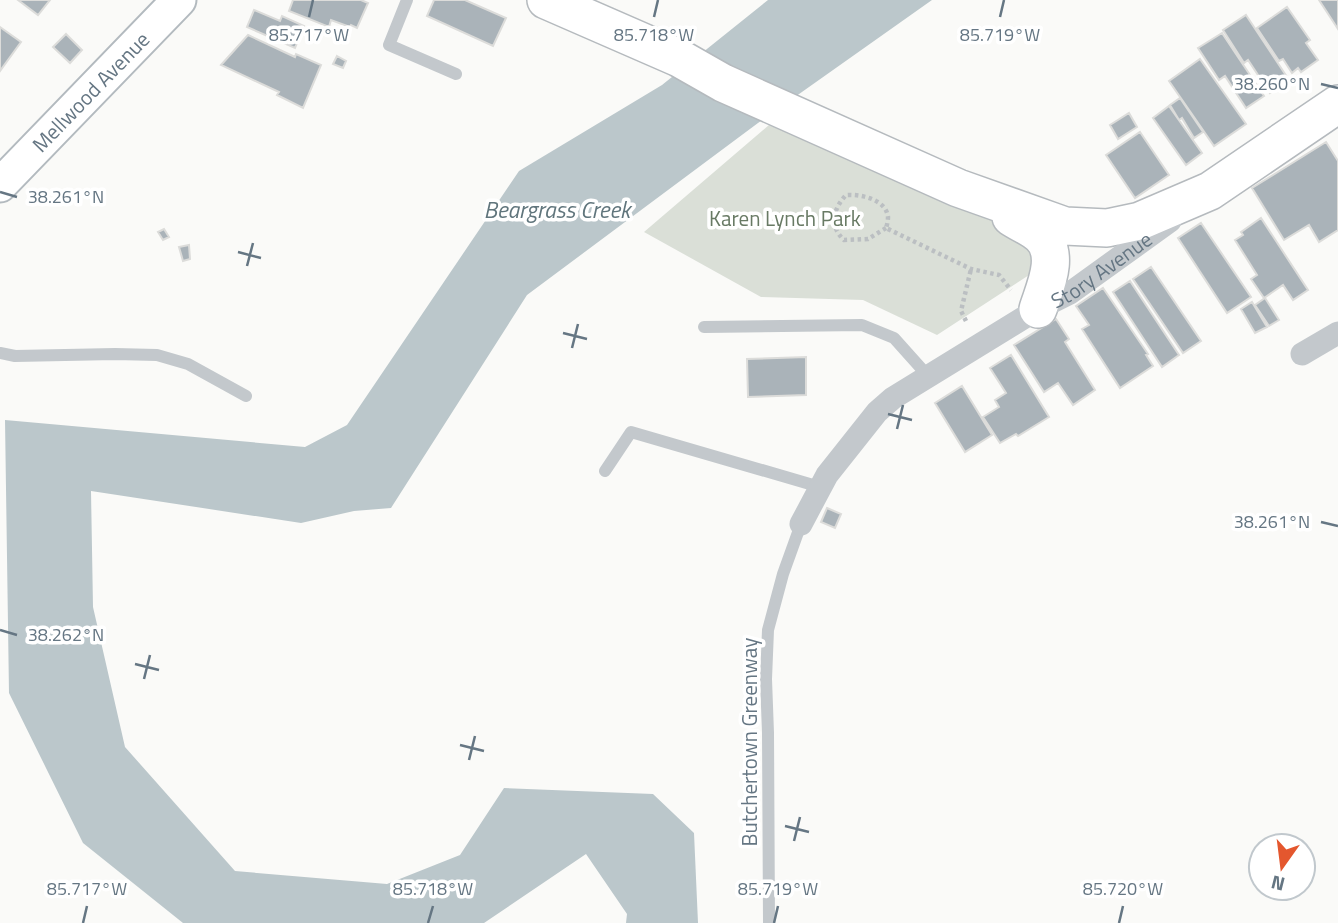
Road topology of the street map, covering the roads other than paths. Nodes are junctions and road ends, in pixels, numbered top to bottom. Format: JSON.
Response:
{"nodes":[{"id":1,"x":179,"y":0,"type":"edge"},
{"id":2,"x":407,"y":0,"type":"edge"},
{"id":3,"x":546,"y":0,"type":"edge"},
{"id":4,"x":456,"y":74,"type":"dead end"},
{"id":5,"x":1338,"y":104,"type":"edge"},
{"id":6,"x":0,"y":185,"type":"edge"},
{"id":7,"x":958,"y":188,"type":"junction"},
{"id":8,"x":1210,"y":191,"type":"junction"},
{"id":9,"x":1025,"y":300,"type":"junction"},
{"id":10,"x":704,"y":327,"type":"dead end"},
{"id":11,"x":1338,"y":333,"type":"edge"},
{"id":12,"x":0,"y":353,"type":"edge"},
{"id":13,"x":1302,"y":354,"type":"dead end"},
{"id":14,"x":928,"y":376,"type":"junction"},
{"id":15,"x":246,"y":396,"type":"dead end"},
{"id":16,"x":605,"y":471,"type":"dead end"},
{"id":17,"x":820,"y":487,"type":"junction"},
{"id":18,"x":801,"y":524,"type":"joint"},
{"id":19,"x":769,"y":923,"type":"edge"}],
"edges":[{"from":1,"to":6,"type":"street","name":"Mellwood Avenue"},
{"from":2,"to":4,"type":"lane"},
{"from":3,"to":7,"type":"main road"},
{"from":5,"to":8,"type":"main road","name":"Story Avenue"},
{"from":7,"to":8,"type":"main road"},
{"from":7,"to":9,"type":"main road"},
{"from":8,"to":9,"type":"street","name":"Story Avenue"},
{"from":9,"to":14,"type":"street","name":"Story Avenue"},
{"from":10,"to":14,"type":"lane"},
{"from":11,"to":13,"type":"street"},
{"from":12,"to":15,"type":"lane"},
{"from":14,"to":17,"type":"street","name":"Story Avenue"},
{"from":16,"to":17,"type":"lane"},
{"from":17,"to":18,"type":"street","name":"Story Avenue"},
{"from":18,"to":19,"type":"lane","name":"Butchertown Greenway"}]}
